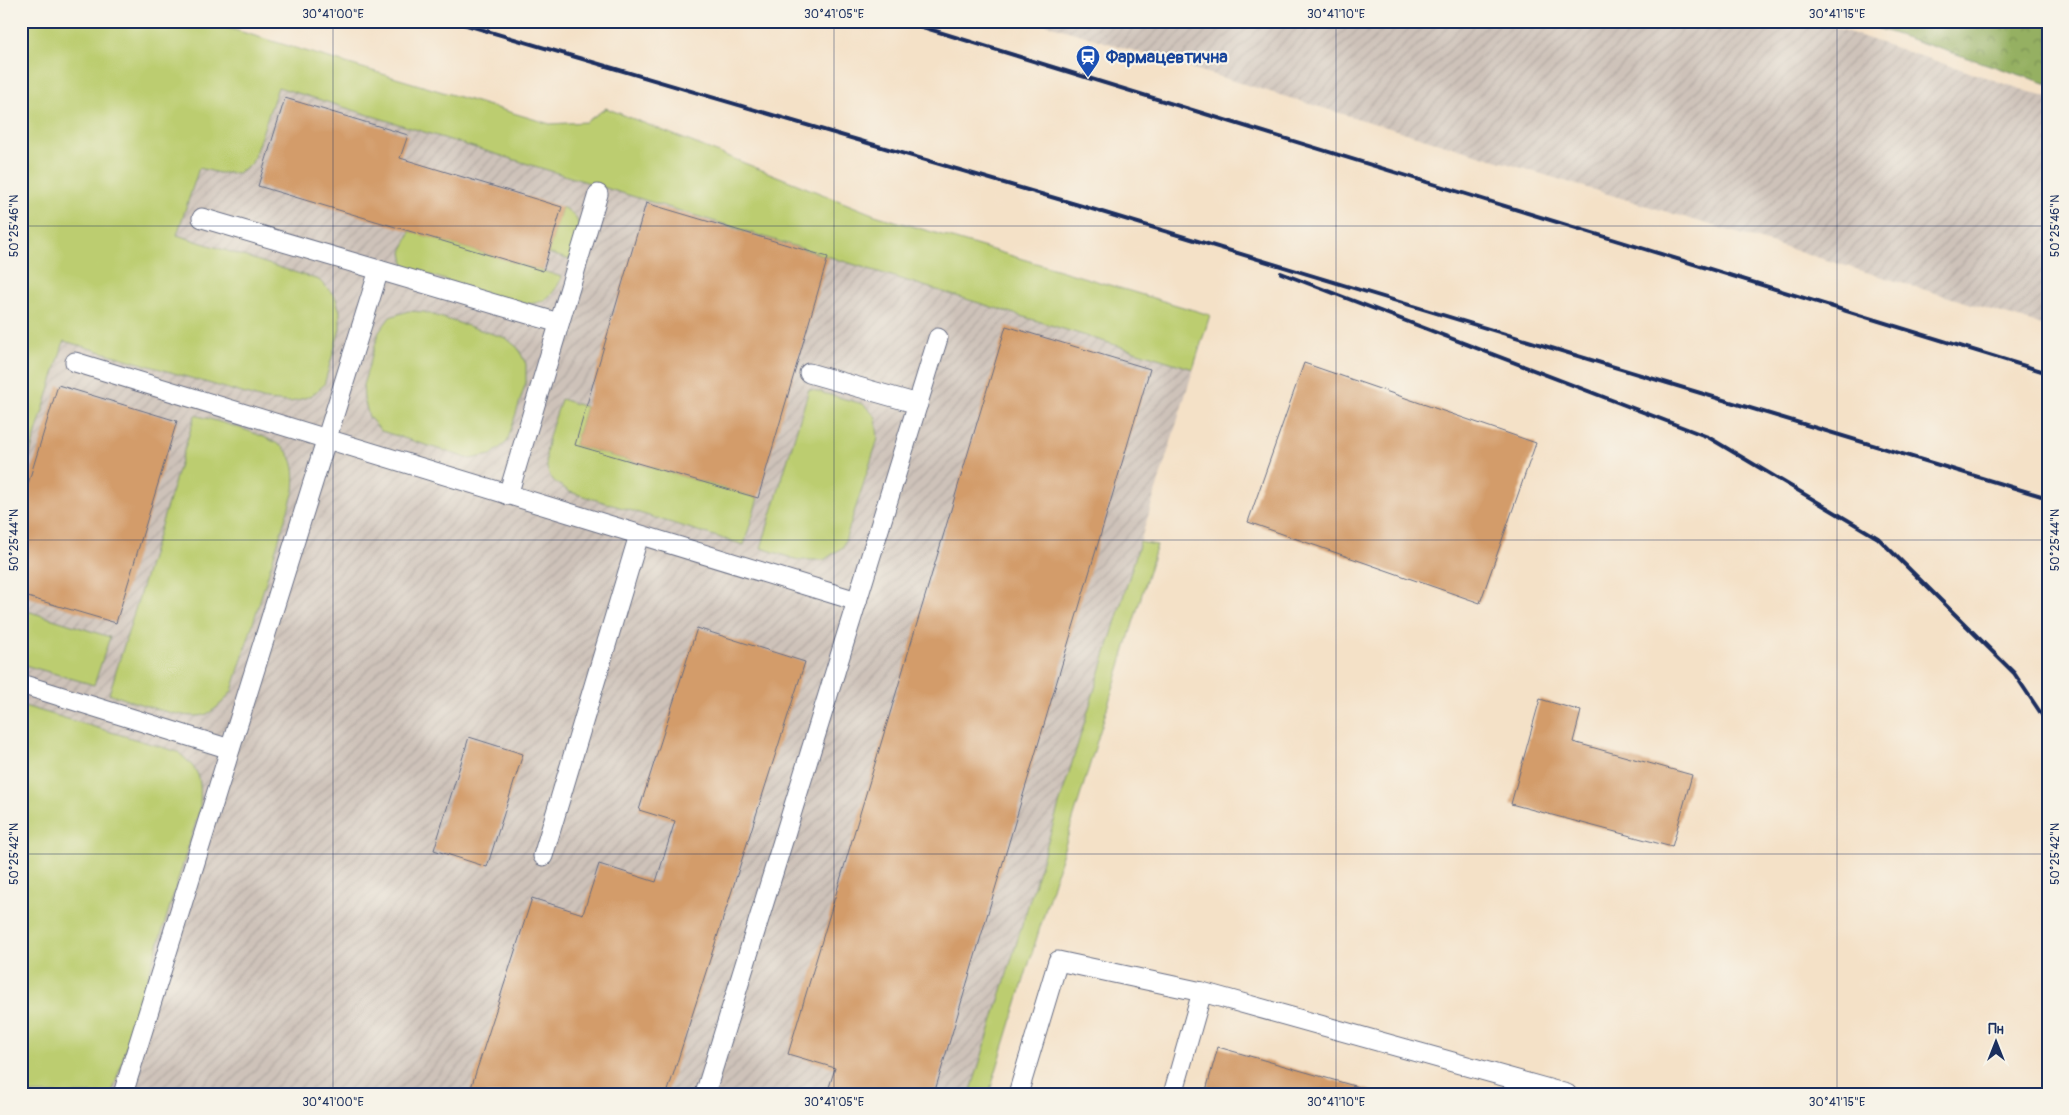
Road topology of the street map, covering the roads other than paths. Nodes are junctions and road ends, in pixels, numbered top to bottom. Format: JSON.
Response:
{"nodes":[{"id":1,"x":598,"y":194,"type":"dead end"},
{"id":2,"x":202,"y":218,"type":"dead end"},
{"id":3,"x":379,"y":270,"type":"junction"},
{"id":4,"x":560,"y":323,"type":"junction"},
{"id":5,"x":938,"y":338,"type":"dead end"},
{"id":6,"x":75,"y":362,"type":"dead end"},
{"id":7,"x":809,"y":373,"type":"dead end"},
{"id":8,"x":918,"y":404,"type":"junction"},
{"id":9,"x":326,"y":440,"type":"junction"},
{"id":10,"x":508,"y":495,"type":"junction"},
{"id":11,"x":639,"y":535,"type":"junction"},
{"id":12,"x":857,"y":601,"type":"junction"},
{"id":13,"x":21,"y":684,"type":"edge"},
{"id":14,"x":230,"y":748,"type":"junction"},
{"id":15,"x":543,"y":856,"type":"dead end"},
{"id":16,"x":1202,"y":992,"type":"junction"},
{"id":17,"x":123,"y":1094,"type":"edge"},
{"id":18,"x":705,"y":1094,"type":"edge"},
{"id":19,"x":1018,"y":1094,"type":"edge"},
{"id":20,"x":1172,"y":1094,"type":"edge"},
{"id":21,"x":1567,"y":1094,"type":"edge"}],
"edges":[{"from":1,"to":4,"type":"lane"},
{"from":2,"to":3,"type":"lane"},
{"from":3,"to":4,"type":"lane"},
{"from":3,"to":9,"type":"lane"},
{"from":4,"to":10,"type":"lane"},
{"from":5,"to":8,"type":"lane"},
{"from":6,"to":9,"type":"lane"},
{"from":7,"to":8,"type":"lane"},
{"from":8,"to":12,"type":"lane"},
{"from":9,"to":10,"type":"lane"},
{"from":9,"to":14,"type":"lane"},
{"from":10,"to":11,"type":"lane"},
{"from":11,"to":12,"type":"lane"},
{"from":11,"to":15,"type":"lane"},
{"from":12,"to":18,"type":"lane"},
{"from":13,"to":14,"type":"lane"},
{"from":14,"to":17,"type":"lane"},
{"from":16,"to":19,"type":"lane"},
{"from":16,"to":20,"type":"lane"},
{"from":16,"to":21,"type":"lane"}]}
